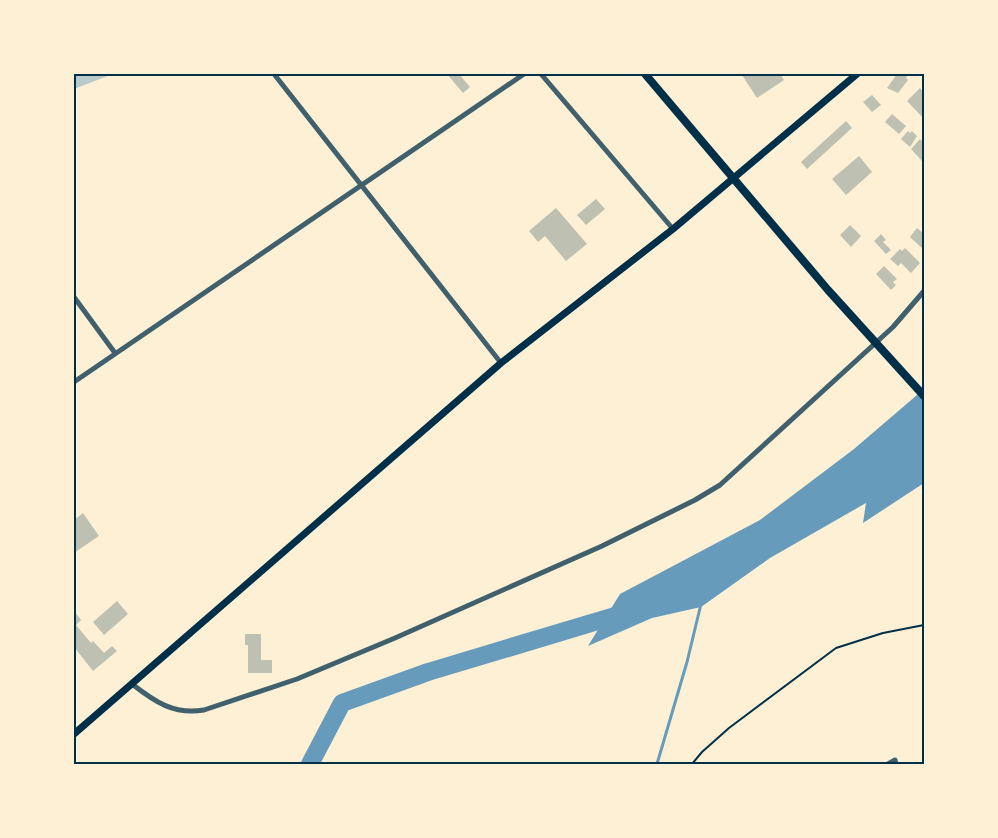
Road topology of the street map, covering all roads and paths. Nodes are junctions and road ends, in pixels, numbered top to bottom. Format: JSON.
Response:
{"nodes":[{"id":1,"x":274,"y":74,"type":"edge"},
{"id":2,"x":524,"y":74,"type":"edge"},
{"id":3,"x":541,"y":74,"type":"edge"},
{"id":4,"x":645,"y":74,"type":"edge"},
{"id":5,"x":857,"y":74,"type":"edge"},
{"id":6,"x":732,"y":178,"type":"junction"},
{"id":7,"x":360,"y":184,"type":"junction"},
{"id":8,"x":673,"y":229,"type":"junction"},
{"id":9,"x":924,"y":291,"type":"edge"},
{"id":10,"x":74,"y":297,"type":"edge"},
{"id":11,"x":875,"y":344,"type":"junction"},
{"id":12,"x":115,"y":353,"type":"junction"},
{"id":13,"x":501,"y":363,"type":"junction"},
{"id":14,"x":74,"y":382,"type":"edge"},
{"id":15,"x":924,"y":396,"type":"edge"},
{"id":16,"x":924,"y":625,"type":"edge"},
{"id":17,"x":132,"y":684,"type":"junction"},
{"id":18,"x":74,"y":734,"type":"edge"},
{"id":19,"x":896,"y":762,"type":"edge"},
{"id":20,"x":692,"y":764,"type":"edge"},
{"id":21,"x":888,"y":764,"type":"edge"}],
"edges":[{"from":1,"to":7,"type":"street"},
{"from":2,"to":7,"type":"street"},
{"from":3,"to":8,"type":"street"},
{"from":4,"to":6,"type":"main road"},
{"from":5,"to":6,"type":"main road"},
{"from":6,"to":8,"type":"main road"},
{"from":6,"to":11,"type":"main road"},
{"from":7,"to":12,"type":"street"},
{"from":7,"to":13,"type":"street"},
{"from":8,"to":13,"type":"main road"},
{"from":9,"to":11,"type":"street"},
{"from":10,"to":12,"type":"street"},
{"from":11,"to":15,"type":"main road"},
{"from":11,"to":17,"type":"street"},
{"from":12,"to":14,"type":"street"},
{"from":13,"to":17,"type":"main road"},
{"from":16,"to":20,"type":"path"},
{"from":17,"to":18,"type":"main road"},
{"from":19,"to":21,"type":"street"}]}
